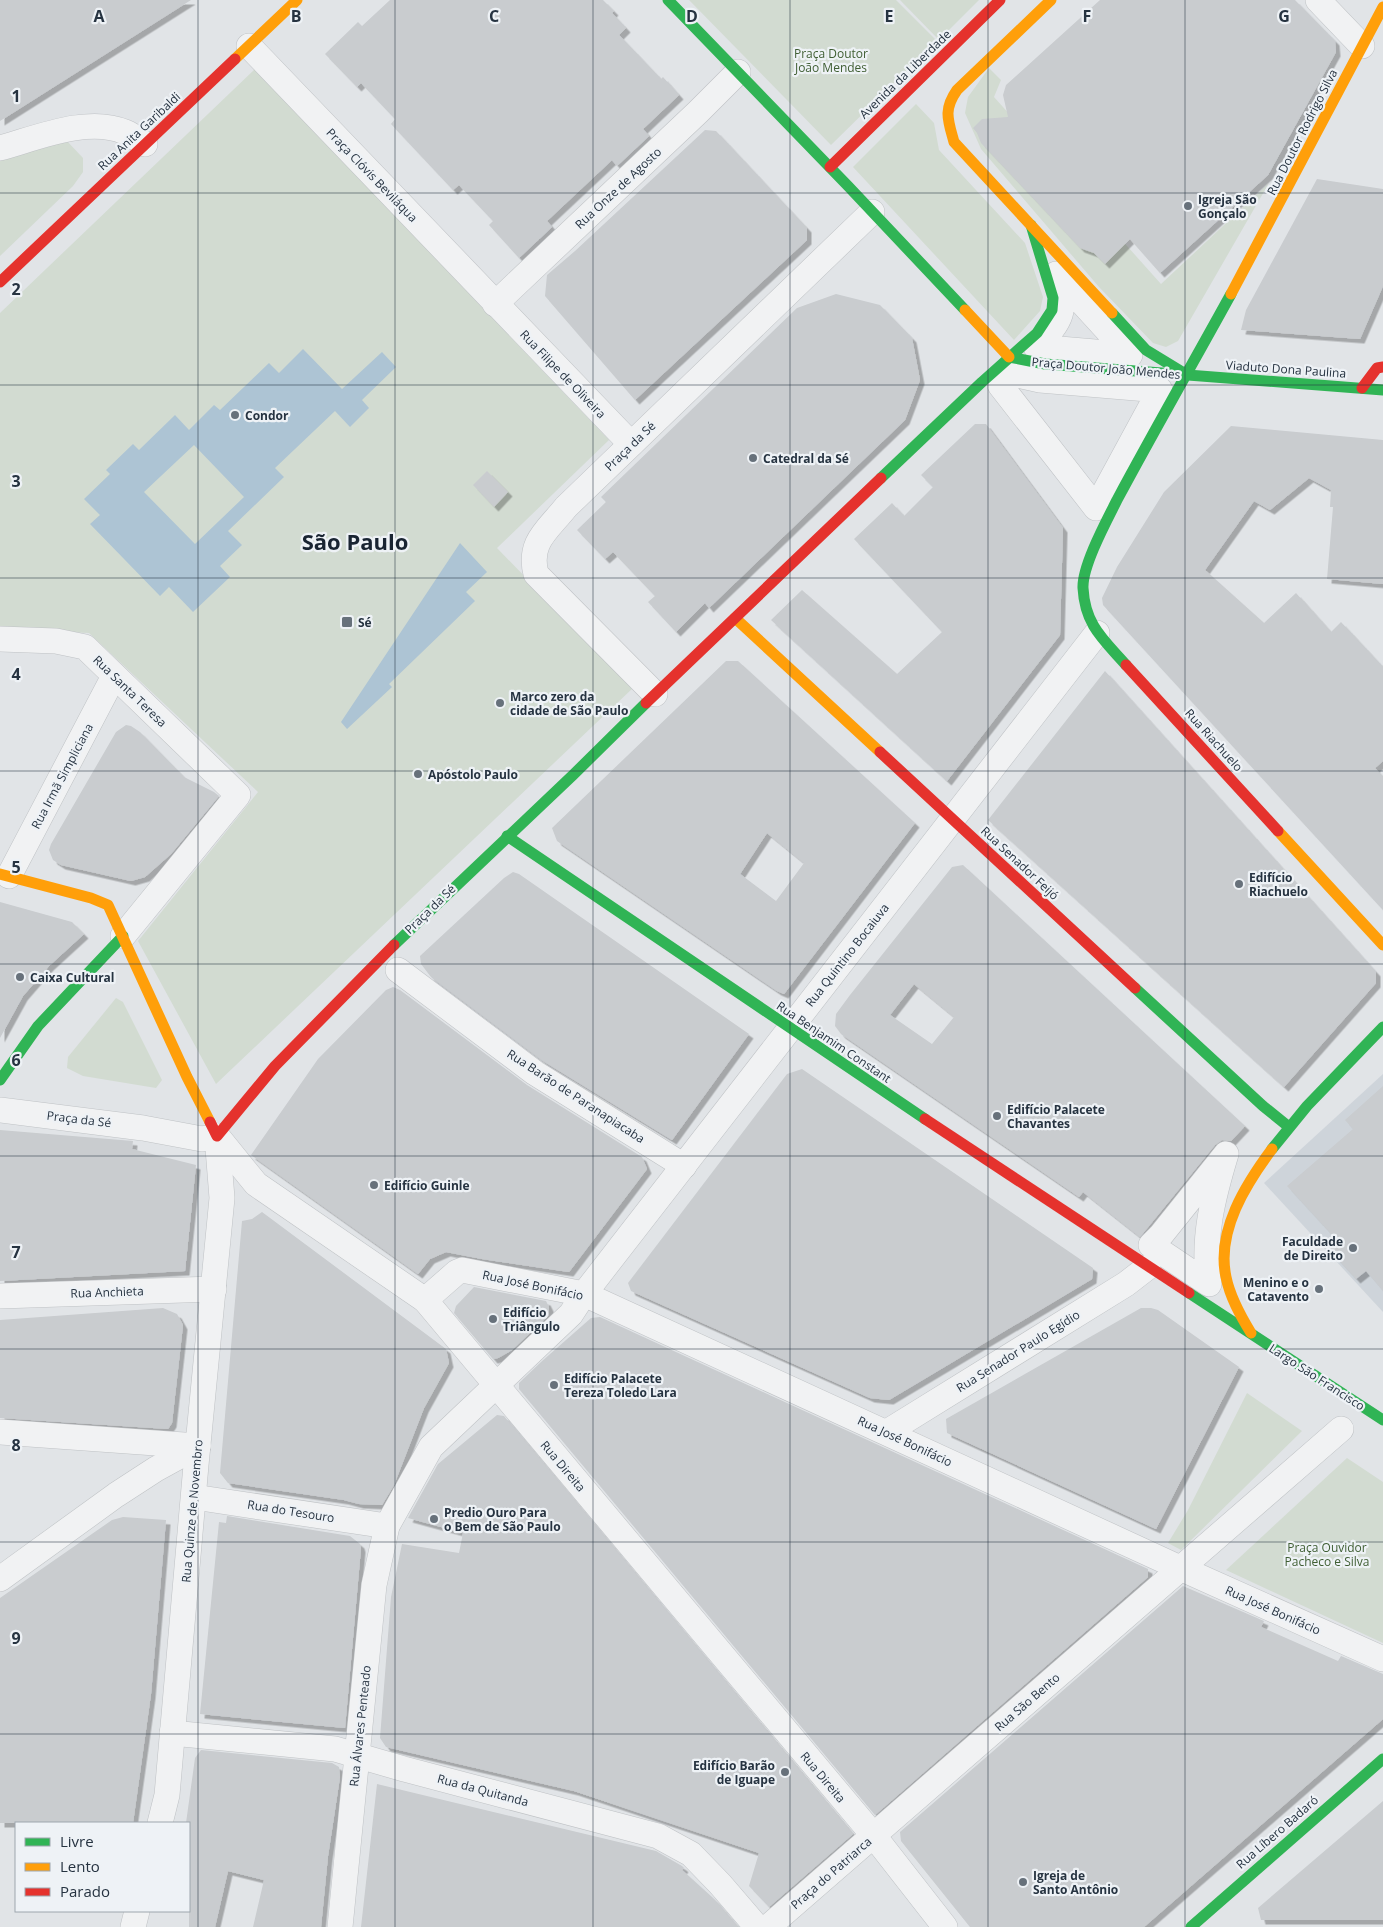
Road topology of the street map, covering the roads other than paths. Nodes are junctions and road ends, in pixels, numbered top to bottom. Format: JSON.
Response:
{"nodes":[{"id":1,"x":297,"y":0,"type":"edge"},
{"id":2,"x":668,"y":0,"type":"edge"},
{"id":3,"x":1000,"y":0,"type":"edge"},
{"id":4,"x":1051,"y":0,"type":"edge"},
{"id":5,"x":1318,"y":0,"type":"edge"},
{"id":6,"x":1383,"y":7,"type":"edge"},
{"id":7,"x":249,"y":46,"type":"junction"},
{"id":8,"x":1362,"y":46,"type":"junction"},
{"id":9,"x":738,"y":72,"type":"junction"},
{"id":10,"x":145,"y":144,"type":"junction"},
{"id":11,"x":0,"y":148,"type":"edge"},
{"id":12,"x":830,"y":167,"type":"junction"},
{"id":13,"x":872,"y":212,"type":"junction"},
{"id":14,"x":1031,"y":225,"type":"junction"},
{"id":15,"x":0,"y":282,"type":"edge"},
{"id":16,"x":496,"y":304,"type":"junction"},
{"id":17,"x":1009,"y":356,"type":"junction"},
{"id":18,"x":1383,"y":368,"type":"edge"},
{"id":19,"x":1187,"y":375,"type":"junction"},
{"id":20,"x":982,"y":382,"type":"junction"},
{"id":21,"x":1362,"y":388,"type":"junction"},
{"id":22,"x":1160,"y":390,"type":"joint"},
{"id":23,"x":1383,"y":390,"type":"edge"},
{"id":24,"x":631,"y":444,"type":"junction"},
{"id":25,"x":1101,"y":532,"type":"junction"},
{"id":26,"x":735,"y":618,"type":"junction"},
{"id":27,"x":1097,"y":633,"type":"junction"},
{"id":28,"x":0,"y":639,"type":"edge"},
{"id":29,"x":114,"y":676,"type":"junction"},
{"id":30,"x":655,"y":694,"type":"junction"},
{"id":31,"x":952,"y":819,"type":"junction"},
{"id":32,"x":507,"y":836,"type":"junction"},
{"id":33,"x":5,"y":875,"type":"edge"},
{"id":34,"x":123,"y":936,"type":"junction"},
{"id":35,"x":1383,"y":945,"type":"edge"},
{"id":36,"x":398,"y":970,"type":"dead end"},
{"id":37,"x":1383,"y":1027,"type":"edge"},
{"id":38,"x":790,"y":1029,"type":"junction"},
{"id":39,"x":0,"y":1080,"type":"edge"},
{"id":40,"x":0,"y":1110,"type":"edge"},
{"id":41,"x":1289,"y":1127,"type":"junction"},
{"id":42,"x":217,"y":1136,"type":"junction"},
{"id":43,"x":684,"y":1166,"type":"junction"},
{"id":44,"x":1148,"y":1267,"type":"junction"},
{"id":45,"x":1209,"y":1284,"type":"joint"},
{"id":46,"x":214,"y":1289,"type":"junction"},
{"id":47,"x":584,"y":1294,"type":"junction"},
{"id":48,"x":0,"y":1296,"type":"edge"},
{"id":49,"x":425,"y":1300,"type":"junction"},
{"id":50,"x":1252,"y":1335,"type":"junction"},
{"id":51,"x":496,"y":1385,"type":"junction"},
{"id":52,"x":1383,"y":1420,"type":"edge"},
{"id":53,"x":1340,"y":1429,"type":"dead end"},
{"id":54,"x":0,"y":1432,"type":"edge"},
{"id":55,"x":887,"y":1432,"type":"junction"},
{"id":56,"x":198,"y":1446,"type":"junction"},
{"id":57,"x":194,"y":1496,"type":"junction"},
{"id":58,"x":387,"y":1526,"type":"junction"},
{"id":59,"x":1180,"y":1568,"type":"junction"},
{"id":60,"x":0,"y":1579,"type":"edge"},
{"id":61,"x":1383,"y":1658,"type":"edge"},
{"id":62,"x":172,"y":1732,"type":"junction"},
{"id":63,"x":357,"y":1755,"type":"junction"},
{"id":64,"x":1383,"y":1759,"type":"edge"},
{"id":65,"x":160,"y":1822,"type":"edge"},
{"id":66,"x":874,"y":1836,"type":"junction"},
{"id":67,"x":137,"y":1912,"type":"edge"},
{"id":68,"x":133,"y":1927,"type":"edge"},
{"id":69,"x":340,"y":1927,"type":"edge"},
{"id":70,"x":756,"y":1927,"type":"edge"},
{"id":71,"x":768,"y":1927,"type":"edge"},
{"id":72,"x":945,"y":1927,"type":"edge"},
{"id":73,"x":1191,"y":1927,"type":"edge"}],
"edges":[{"from":1,"to":7,"type":"main road","name":"Rua Anita Garibaldi"},
{"from":2,"to":9,"type":"main road"},
{"from":3,"to":12,"type":"main road","name":"Avenida da Liberdade"},
{"from":4,"to":14,"type":"main road","name":"Praça Doutor João Mendes"},
{"from":5,"to":8,"type":"street"},
{"from":6,"to":8,"type":"main road","name":"Rua Doutor Rodrigo Silva"},
{"from":7,"to":10,"type":"main road","name":"Rua Anita Garibaldi"},
{"from":7,"to":16,"type":"street","name":"Praça Clóvis Beviláqua"},
{"from":8,"to":19,"type":"main road","name":"Rua Doutor Rodrigo Silva"},
{"from":9,"to":12,"type":"main road"},
{"from":9,"to":16,"type":"street","name":"Rua Onze de Agosto"},
{"from":10,"to":11,"type":"street"},
{"from":10,"to":15,"type":"main road","name":"Rua Anita Garibaldi"},
{"from":12,"to":13,"type":"main road"},
{"from":13,"to":17,"type":"main road"},
{"from":13,"to":24,"type":"street","name":"Praça da Sé"},
{"from":14,"to":17,"type":"main road","name":"Praça da Sé"},
{"from":14,"to":19,"type":"main road","name":"Praça Doutor João Mendes"},
{"from":16,"to":24,"type":"street","name":"Rua Filipe de Oliveira"},
{"from":17,"to":19,"type":"main road","name":"Praça Doutor João Mendes"},
{"from":17,"to":20,"type":"main road","name":"Praça da Sé"},
{"from":18,"to":21,"type":"main road"},
{"from":19,"to":21,"type":"main road","name":"Viaduto Dona Paulina"},
{"from":19,"to":25,"type":"main road","name":"Praça Doutor João Mendes"},
{"from":20,"to":25,"type":"street"},
{"from":20,"to":26,"type":"main road","name":"Praça da Sé"},
{"from":21,"to":23,"type":"main road","name":"Viaduto Dona Paulina"},
{"from":22,"to":22,"type":"street","name":"Praça Doutor João Mendes"},
{"from":24,"to":30,"type":"street","name":"Praça da Sé"},
{"from":25,"to":27,"type":"main road","name":"Rua Riachuelo"},
{"from":26,"to":30,"type":"main road","name":"Praça da Sé"},
{"from":26,"to":31,"type":"main road","name":"Rua Senador Feijó"},
{"from":27,"to":31,"type":"street","name":"Rua Quintino Bocaiuva"},
{"from":27,"to":35,"type":"main road","name":"Rua Riachuelo"},
{"from":28,"to":29,"type":"street","name":"Rua Santa Teresa"},
{"from":29,"to":33,"type":"street","name":"Rua Irmã Simpliciana"},
{"from":29,"to":34,"type":"street","name":"Rua Santa Teresa"},
{"from":30,"to":32,"type":"main road","name":"Praça da Sé"},
{"from":31,"to":38,"type":"street","name":"Rua Quintino Bocaiuva"},
{"from":31,"to":41,"type":"main road","name":"Rua Senador Feijó"},
{"from":32,"to":38,"type":"main road","name":"Rua Benjamim Constant"},
{"from":32,"to":42,"type":"main road","name":"Praça da Sé"},
{"from":33,"to":34,"type":"main road"},
{"from":34,"to":39,"type":"main road"},
{"from":34,"to":42,"type":"main road"},
{"from":36,"to":43,"type":"street","name":"Rua Barão de Paranapiacaba"},
{"from":37,"to":41,"type":"main road","name":"Largo São Francisco"},
{"from":38,"to":43,"type":"street","name":"Rua Quintino Bocaiuva"},
{"from":38,"to":44,"type":"main road","name":"Rua Benjamim Constant"},
{"from":40,"to":42,"type":"street","name":"Praça da Sé"},
{"from":41,"to":50,"type":"main road","name":"Largo São Francisco"},
{"from":42,"to":46,"type":"street","name":"Rua Quinze de Novembro"},
{"from":42,"to":49,"type":"street","name":"Rua Direita"},
{"from":43,"to":47,"type":"street","name":"Rua Quintino Bocaiuva"},
{"from":44,"to":50,"type":"main road","name":"Largo São Francisco"},
{"from":44,"to":55,"type":"street","name":"Rua Senador Paulo Egídio"},
{"from":45,"to":45,"type":"street"},
{"from":46,"to":48,"type":"street","name":"Rua Anchieta"},
{"from":46,"to":56,"type":"street","name":"Rua Quinze de Novembro"},
{"from":47,"to":49,"type":"street","name":"Rua José Bonifácio"},
{"from":47,"to":51,"type":"street","name":"Rua Quintino Bocaiuva"},
{"from":47,"to":55,"type":"street","name":"Rua José Bonifácio"},
{"from":49,"to":51,"type":"street","name":"Rua Direita"},
{"from":50,"to":52,"type":"main road","name":"Largo São Francisco"},
{"from":51,"to":58,"type":"street","name":"Rua Álvares Penteado"},
{"from":51,"to":66,"type":"street","name":"Rua Direita"},
{"from":53,"to":59,"type":"street"},
{"from":54,"to":56,"type":"street"},
{"from":55,"to":59,"type":"street","name":"Rua José Bonifácio"},
{"from":56,"to":57,"type":"street","name":"Rua Quinze de Novembro"},
{"from":56,"to":60,"type":"street"},
{"from":57,"to":58,"type":"street","name":"Rua do Tesouro"},
{"from":57,"to":62,"type":"street","name":"Rua Quinze de Novembro"},
{"from":58,"to":63,"type":"street","name":"Rua Álvares Penteado"},
{"from":59,"to":61,"type":"street","name":"Rua José Bonifácio"},
{"from":59,"to":66,"type":"street","name":"Rua São Bento"},
{"from":62,"to":63,"type":"street","name":"Rua da Quitanda"},
{"from":62,"to":65,"type":"street","name":"Rua Quinze de Novembro"},
{"from":63,"to":69,"type":"street","name":"Rua Álvares Penteado"},
{"from":63,"to":70,"type":"street","name":"Rua da Quitanda"},
{"from":64,"to":73,"type":"main road","name":"Rua Líbero Badaró"},
{"from":66,"to":71,"type":"street","name":"Praça do Patriarca"},
{"from":66,"to":72,"type":"street","name":"Praça do Patriarca"},
{"from":67,"to":68,"type":"street"}]}
